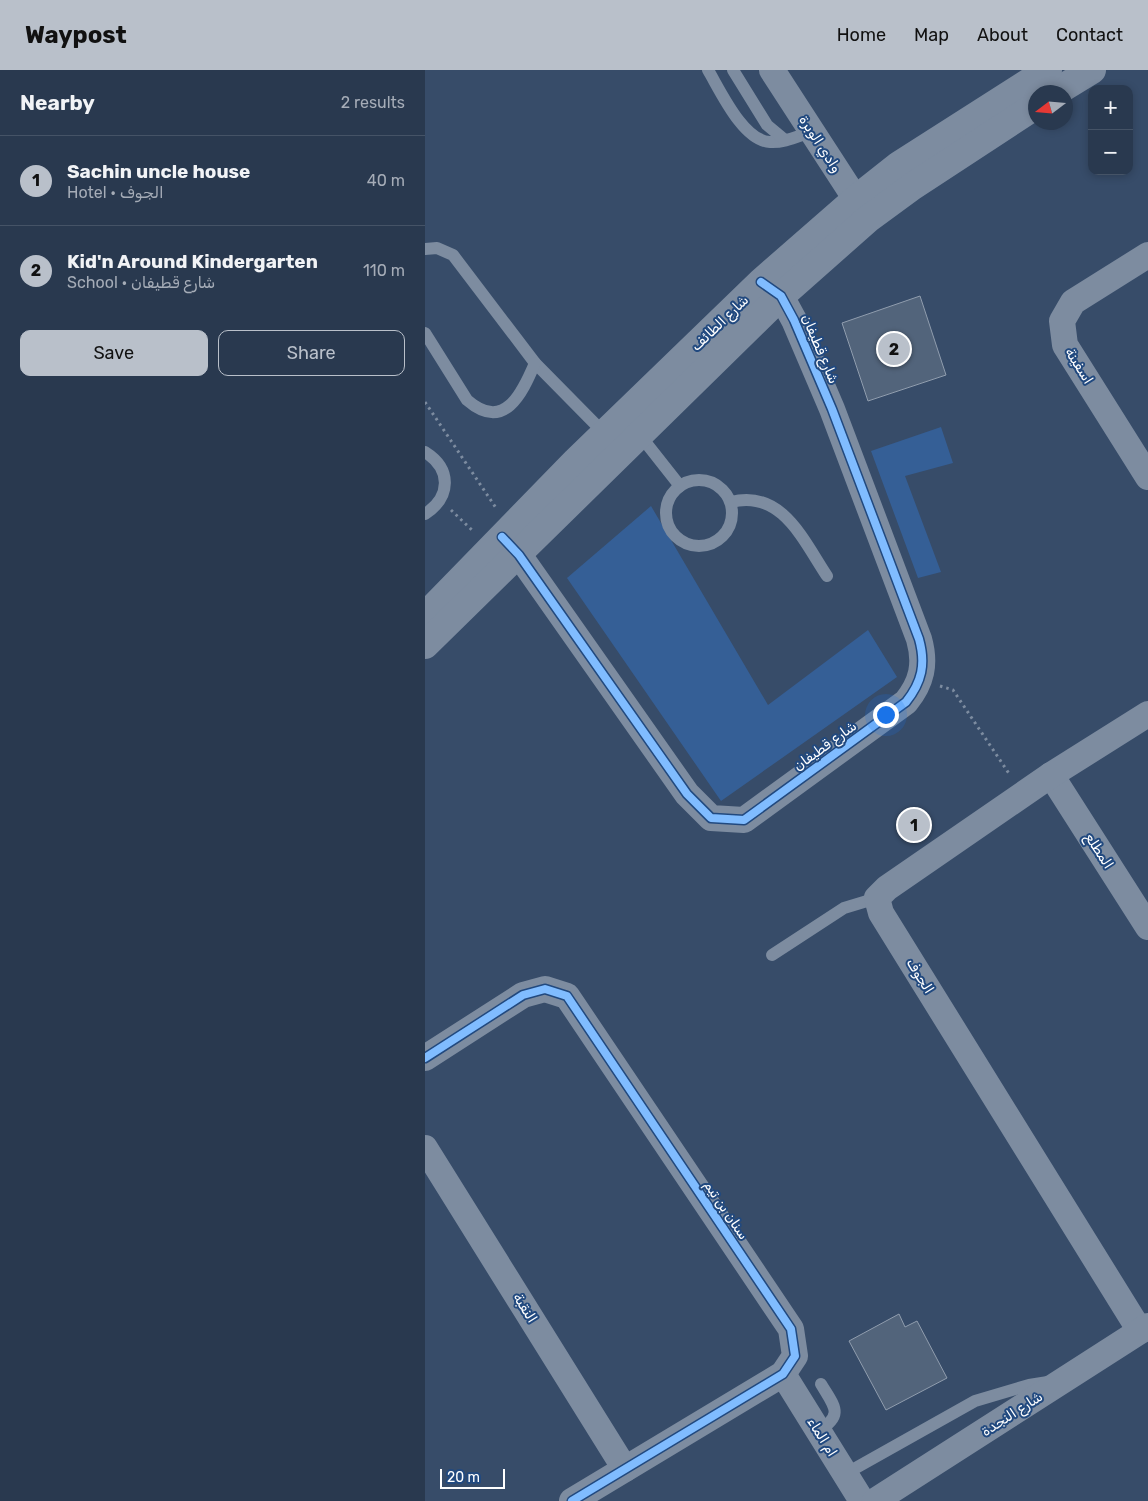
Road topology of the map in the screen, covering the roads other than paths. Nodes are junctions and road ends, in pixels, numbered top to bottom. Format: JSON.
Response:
{"nodes":[{"id":1,"x":708,"y":70,"type":"edge"},
{"id":2,"x":733,"y":70,"type":"edge"},
{"id":3,"x":772,"y":70,"type":"edge"},
{"id":4,"x":1048,"y":70,"type":"edge"},
{"id":5,"x":1092,"y":70,"type":"edge"},
{"id":6,"x":1067,"y":85,"type":"edge"},
{"id":7,"x":1028,"y":111,"type":"edge"},
{"id":8,"x":811,"y":132,"type":"junction"},
{"id":9,"x":785,"y":140,"type":"junction"},
{"id":10,"x":862,"y":209,"type":"junction"},
{"id":11,"x":425,"y":249,"type":"edge"},
{"id":12,"x":1148,"y":254,"type":"edge"},
{"id":13,"x":771,"y":289,"type":"junction"},
{"id":14,"x":425,"y":333,"type":"edge"},
{"id":15,"x":535,"y":363,"type":"junction"},
{"id":16,"x":605,"y":434,"type":"junction"},
{"id":17,"x":639,"y":434,"type":"junction"},
{"id":18,"x":425,"y":452,"type":"edge"},
{"id":19,"x":1148,"y":477,"type":"edge"},
{"id":20,"x":679,"y":486,"type":"junction"},
{"id":21,"x":731,"y":502,"type":"junction"},
{"id":22,"x":425,"y":514,"type":"edge"},
{"id":23,"x":505,"y":542,"type":"junction"},
{"id":24,"x":827,"y":576,"type":"dead end"},
{"id":25,"x":425,"y":616,"type":"edge"},
{"id":26,"x":425,"y":645,"type":"edge"},
{"id":27,"x":1148,"y":714,"type":"edge"},
{"id":28,"x":1051,"y":775,"type":"junction"},
{"id":29,"x":877,"y":898,"type":"junction"},
{"id":30,"x":1148,"y":927,"type":"edge"},
{"id":31,"x":772,"y":955,"type":"dead end"},
{"id":32,"x":425,"y":1058,"type":"edge"},
{"id":33,"x":425,"y":1148,"type":"edge"},
{"id":34,"x":1144,"y":1329,"type":"edge"},
{"id":35,"x":783,"y":1374,"type":"junction"},
{"id":36,"x":1065,"y":1380,"type":"junction"},
{"id":37,"x":821,"y":1384,"type":"dead end"},
{"id":38,"x":818,"y":1431,"type":"junction"},
{"id":39,"x":625,"y":1469,"type":"junction"},
{"id":40,"x":845,"y":1474,"type":"junction"},
{"id":41,"x":572,"y":1501,"type":"edge"},
{"id":42,"x":862,"y":1501,"type":"edge"},
{"id":43,"x":875,"y":1501,"type":"edge"}],
"edges":[{"from":1,"to":9,"type":"lane"},
{"from":2,"to":9,"type":"lane"},
{"from":3,"to":8,"type":"street","name":"وادي الوبرة"},
{"from":4,"to":10,"type":"street","name":"شارع الطائف"},
{"from":5,"to":6,"type":"street"},
{"from":7,"to":10,"type":"street","name":"شارع الطائف"},
{"from":8,"to":9,"type":"lane"},
{"from":8,"to":10,"type":"street","name":"وادي الوبرة"},
{"from":10,"to":13,"type":"street","name":"شارع الطائف"},
{"from":11,"to":15,"type":"lane"},
{"from":12,"to":19,"type":"street","name":"اسفينة"},
{"from":13,"to":16,"type":"street","name":"شارع الطائف"},
{"from":13,"to":17,"type":"street","name":"شارع الطائف"},
{"from":13,"to":23,"type":"street","name":"شارع قطيفان"},
{"from":14,"to":15,"type":"lane"},
{"from":15,"to":16,"type":"lane"},
{"from":16,"to":23,"type":"street","name":"شارع الطائف"},
{"from":17,"to":20,"type":"lane"},
{"from":17,"to":23,"type":"street","name":"شارع الطائف"},
{"from":18,"to":22,"type":"lane"},
{"from":20,"to":21,"type":"lane"},
{"from":20,"to":21,"type":"lane"},
{"from":21,"to":24,"type":"lane"},
{"from":23,"to":25,"type":"street","name":"شارع الطائف"},
{"from":23,"to":26,"type":"street","name":"شارع الطائف"},
{"from":27,"to":28,"type":"street"},
{"from":28,"to":29,"type":"street"},
{"from":28,"to":30,"type":"street","name":"المطلع"},
{"from":29,"to":31,"type":"lane"},
{"from":29,"to":34,"type":"street","name":"الجوف"},
{"from":32,"to":35,"type":"street","name":"سنان بن تيم"},
{"from":33,"to":39,"type":"street","name":"النقبة"},
{"from":34,"to":36,"type":"street","name":"شارع النجدة"},
{"from":35,"to":38,"type":"street","name":"ام الماء"},
{"from":35,"to":39,"type":"street"},
{"from":36,"to":40,"type":"lane"},
{"from":36,"to":43,"type":"street","name":"شارع النجدة"},
{"from":37,"to":38,"type":"lane"},
{"from":38,"to":40,"type":"street","name":"ام الماء"},
{"from":39,"to":41,"type":"street"},
{"from":40,"to":42,"type":"street","name":"ام الماء"}]}
